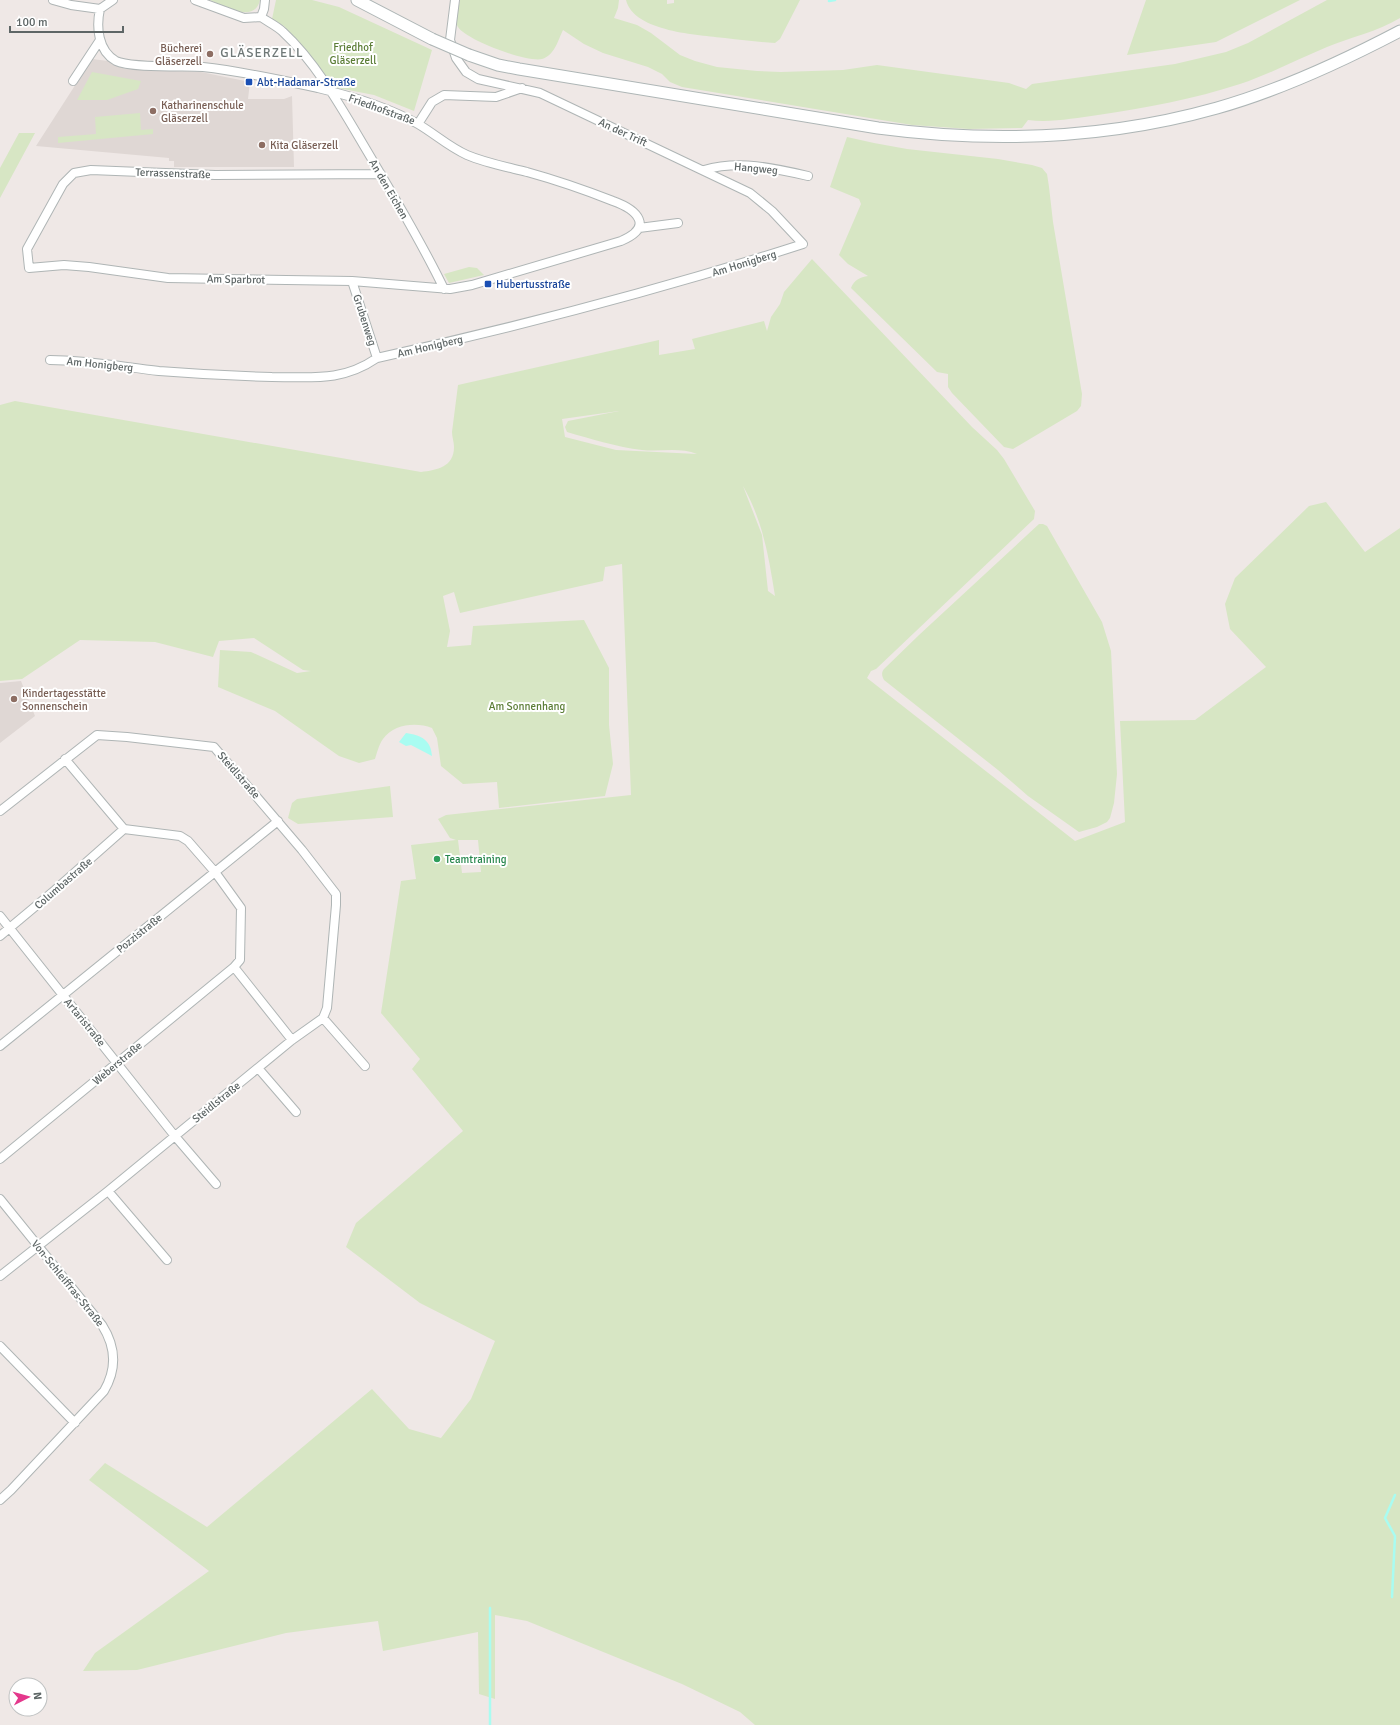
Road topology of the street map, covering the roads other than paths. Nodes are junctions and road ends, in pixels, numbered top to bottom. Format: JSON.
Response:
{"nodes":[{"id":1,"x":52,"y":0,"type":"edge"},
{"id":2,"x":113,"y":0,"type":"edge"},
{"id":3,"x":195,"y":0,"type":"edge"},
{"id":4,"x":265,"y":0,"type":"edge"},
{"id":5,"x":356,"y":0,"type":"edge"},
{"id":6,"x":455,"y":0,"type":"edge"},
{"id":7,"x":100,"y":9,"type":"junction"},
{"id":8,"x":261,"y":17,"type":"junction"},
{"id":9,"x":1400,"y":31,"type":"edge"},
{"id":10,"x":100,"y":40,"type":"junction"},
{"id":11,"x":73,"y":81,"type":"dead end"},
{"id":12,"x":522,"y":88,"type":"junction"},
{"id":13,"x":330,"y":92,"type":"junction"},
{"id":14,"x":418,"y":124,"type":"junction"},
{"id":15,"x":704,"y":170,"type":"junction"},
{"id":16,"x":381,"y":174,"type":"junction"},
{"id":17,"x":808,"y":176,"type":"dead end"},
{"id":18,"x":678,"y":223,"type":"dead end"},
{"id":19,"x":639,"y":228,"type":"junction"},
{"id":20,"x":803,"y":244,"type":"joint"},
{"id":21,"x":29,"y":268,"type":"joint"},
{"id":22,"x":352,"y":281,"type":"junction"},
{"id":23,"x":444,"y":289,"type":"junction"},
{"id":24,"x":377,"y":358,"type":"junction"},
{"id":25,"x":50,"y":360,"type":"dead end"},
{"id":26,"x":65,"y":759,"type":"junction"},
{"id":27,"x":0,"y":811,"type":"edge"},
{"id":28,"x":278,"y":821,"type":"junction"},
{"id":29,"x":124,"y":829,"type":"junction"},
{"id":30,"x":215,"y":872,"type":"junction"},
{"id":31,"x":0,"y":916,"type":"edge"},
{"id":32,"x":11,"y":928,"type":"junction"},
{"id":33,"x":0,"y":936,"type":"edge"},
{"id":34,"x":234,"y":967,"type":"junction"},
{"id":35,"x":63,"y":995,"type":"junction"},
{"id":36,"x":323,"y":1018,"type":"junction"},
{"id":37,"x":292,"y":1040,"type":"junction"},
{"id":38,"x":0,"y":1046,"type":"edge"},
{"id":39,"x":118,"y":1064,"type":"junction"},
{"id":40,"x":365,"y":1066,"type":"dead end"},
{"id":41,"x":258,"y":1068,"type":"junction"},
{"id":42,"x":296,"y":1112,"type":"dead end"},
{"id":43,"x":174,"y":1135,"type":"junction"},
{"id":44,"x":0,"y":1159,"type":"edge"},
{"id":45,"x":216,"y":1184,"type":"dead end"},
{"id":46,"x":108,"y":1191,"type":"junction"},
{"id":47,"x":0,"y":1199,"type":"edge"},
{"id":48,"x":38,"y":1246,"type":"junction"},
{"id":49,"x":167,"y":1260,"type":"dead end"},
{"id":50,"x":0,"y":1276,"type":"edge"},
{"id":51,"x":0,"y":1346,"type":"edge"},
{"id":52,"x":75,"y":1423,"type":"junction"},
{"id":53,"x":0,"y":1500,"type":"edge"}],
"edges":[{"from":1,"to":7,"type":"street"},
{"from":2,"to":7,"type":"street"},
{"from":3,"to":8,"type":"street"},
{"from":4,"to":8,"type":"street"},
{"from":5,"to":9,"type":"main road","bridge":true},
{"from":6,"to":12,"type":"street","name":"An der Trift"},
{"from":7,"to":10,"type":"street"},
{"from":8,"to":13,"type":"street"},
{"from":10,"to":11,"type":"street"},
{"from":10,"to":13,"type":"street"},
{"from":12,"to":14,"type":"street","name":"Friedhofstraße"},
{"from":12,"to":15,"type":"street","name":"An der Trift"},
{"from":13,"to":14,"type":"street","name":"Friedhofstraße"},
{"from":13,"to":16,"type":"street","name":"An den Eichen"},
{"from":14,"to":19,"type":"street"},
{"from":15,"to":17,"type":"street","name":"Hangweg"},
{"from":15,"to":20,"type":"street","name":"An der Trift"},
{"from":16,"to":21,"type":"street","name":"Terrassenstraße"},
{"from":16,"to":23,"type":"street","name":"An den Eichen"},
{"from":18,"to":19,"type":"street"},
{"from":19,"to":23,"type":"street"},
{"from":20,"to":24,"type":"street","name":"Am Honigberg"},
{"from":21,"to":22,"type":"street","name":"Am Sparbrot"},
{"from":22,"to":23,"type":"street","name":"Am Sparbrot"},
{"from":22,"to":24,"type":"street","name":"Grubenweg"},
{"from":24,"to":25,"type":"street","name":"Am Honigberg"},
{"from":26,"to":27,"type":"street","name":"Steidlstraße"},
{"from":26,"to":28,"type":"street","name":"Steidlstraße"},
{"from":26,"to":29,"type":"street"},
{"from":28,"to":30,"type":"street","name":"Pozzistraße"},
{"from":28,"to":36,"type":"street","name":"Steidlstraße"},
{"from":29,"to":30,"type":"street"},
{"from":29,"to":32,"type":"street","name":"Columbastraße"},
{"from":30,"to":34,"type":"street"},
{"from":30,"to":35,"type":"street","name":"Pozzistraße"},
{"from":31,"to":32,"type":"street"},
{"from":32,"to":33,"type":"street","name":"Columbastraße"},
{"from":32,"to":35,"type":"street","name":"Artaristraße"},
{"from":34,"to":37,"type":"street"},
{"from":34,"to":39,"type":"street","name":"Weberstraße"},
{"from":35,"to":38,"type":"street","name":"Pozzistraße"},
{"from":35,"to":39,"type":"street","name":"Artaristraße"},
{"from":36,"to":37,"type":"street","name":"Steidlstraße"},
{"from":36,"to":40,"type":"street"},
{"from":37,"to":41,"type":"street","name":"Steidlstraße"},
{"from":39,"to":43,"type":"street","name":"Artaristraße"},
{"from":39,"to":44,"type":"street","name":"Weberstraße"},
{"from":41,"to":42,"type":"street"},
{"from":41,"to":43,"type":"street","name":"Steidlstraße"},
{"from":43,"to":45,"type":"street"},
{"from":43,"to":46,"type":"street","name":"Steidlstraße"},
{"from":46,"to":48,"type":"street","name":"Steidlstraße"},
{"from":46,"to":49,"type":"street"},
{"from":47,"to":48,"type":"street","name":"Von-Schleiffras-Straße"},
{"from":48,"to":50,"type":"street","name":"Steidlstraße"},
{"from":48,"to":52,"type":"street","name":"Von-Schleiffras-Straße"},
{"from":51,"to":52,"type":"street"},
{"from":52,"to":53,"type":"street","name":"Von-Schleiffras-Straße"}]}
